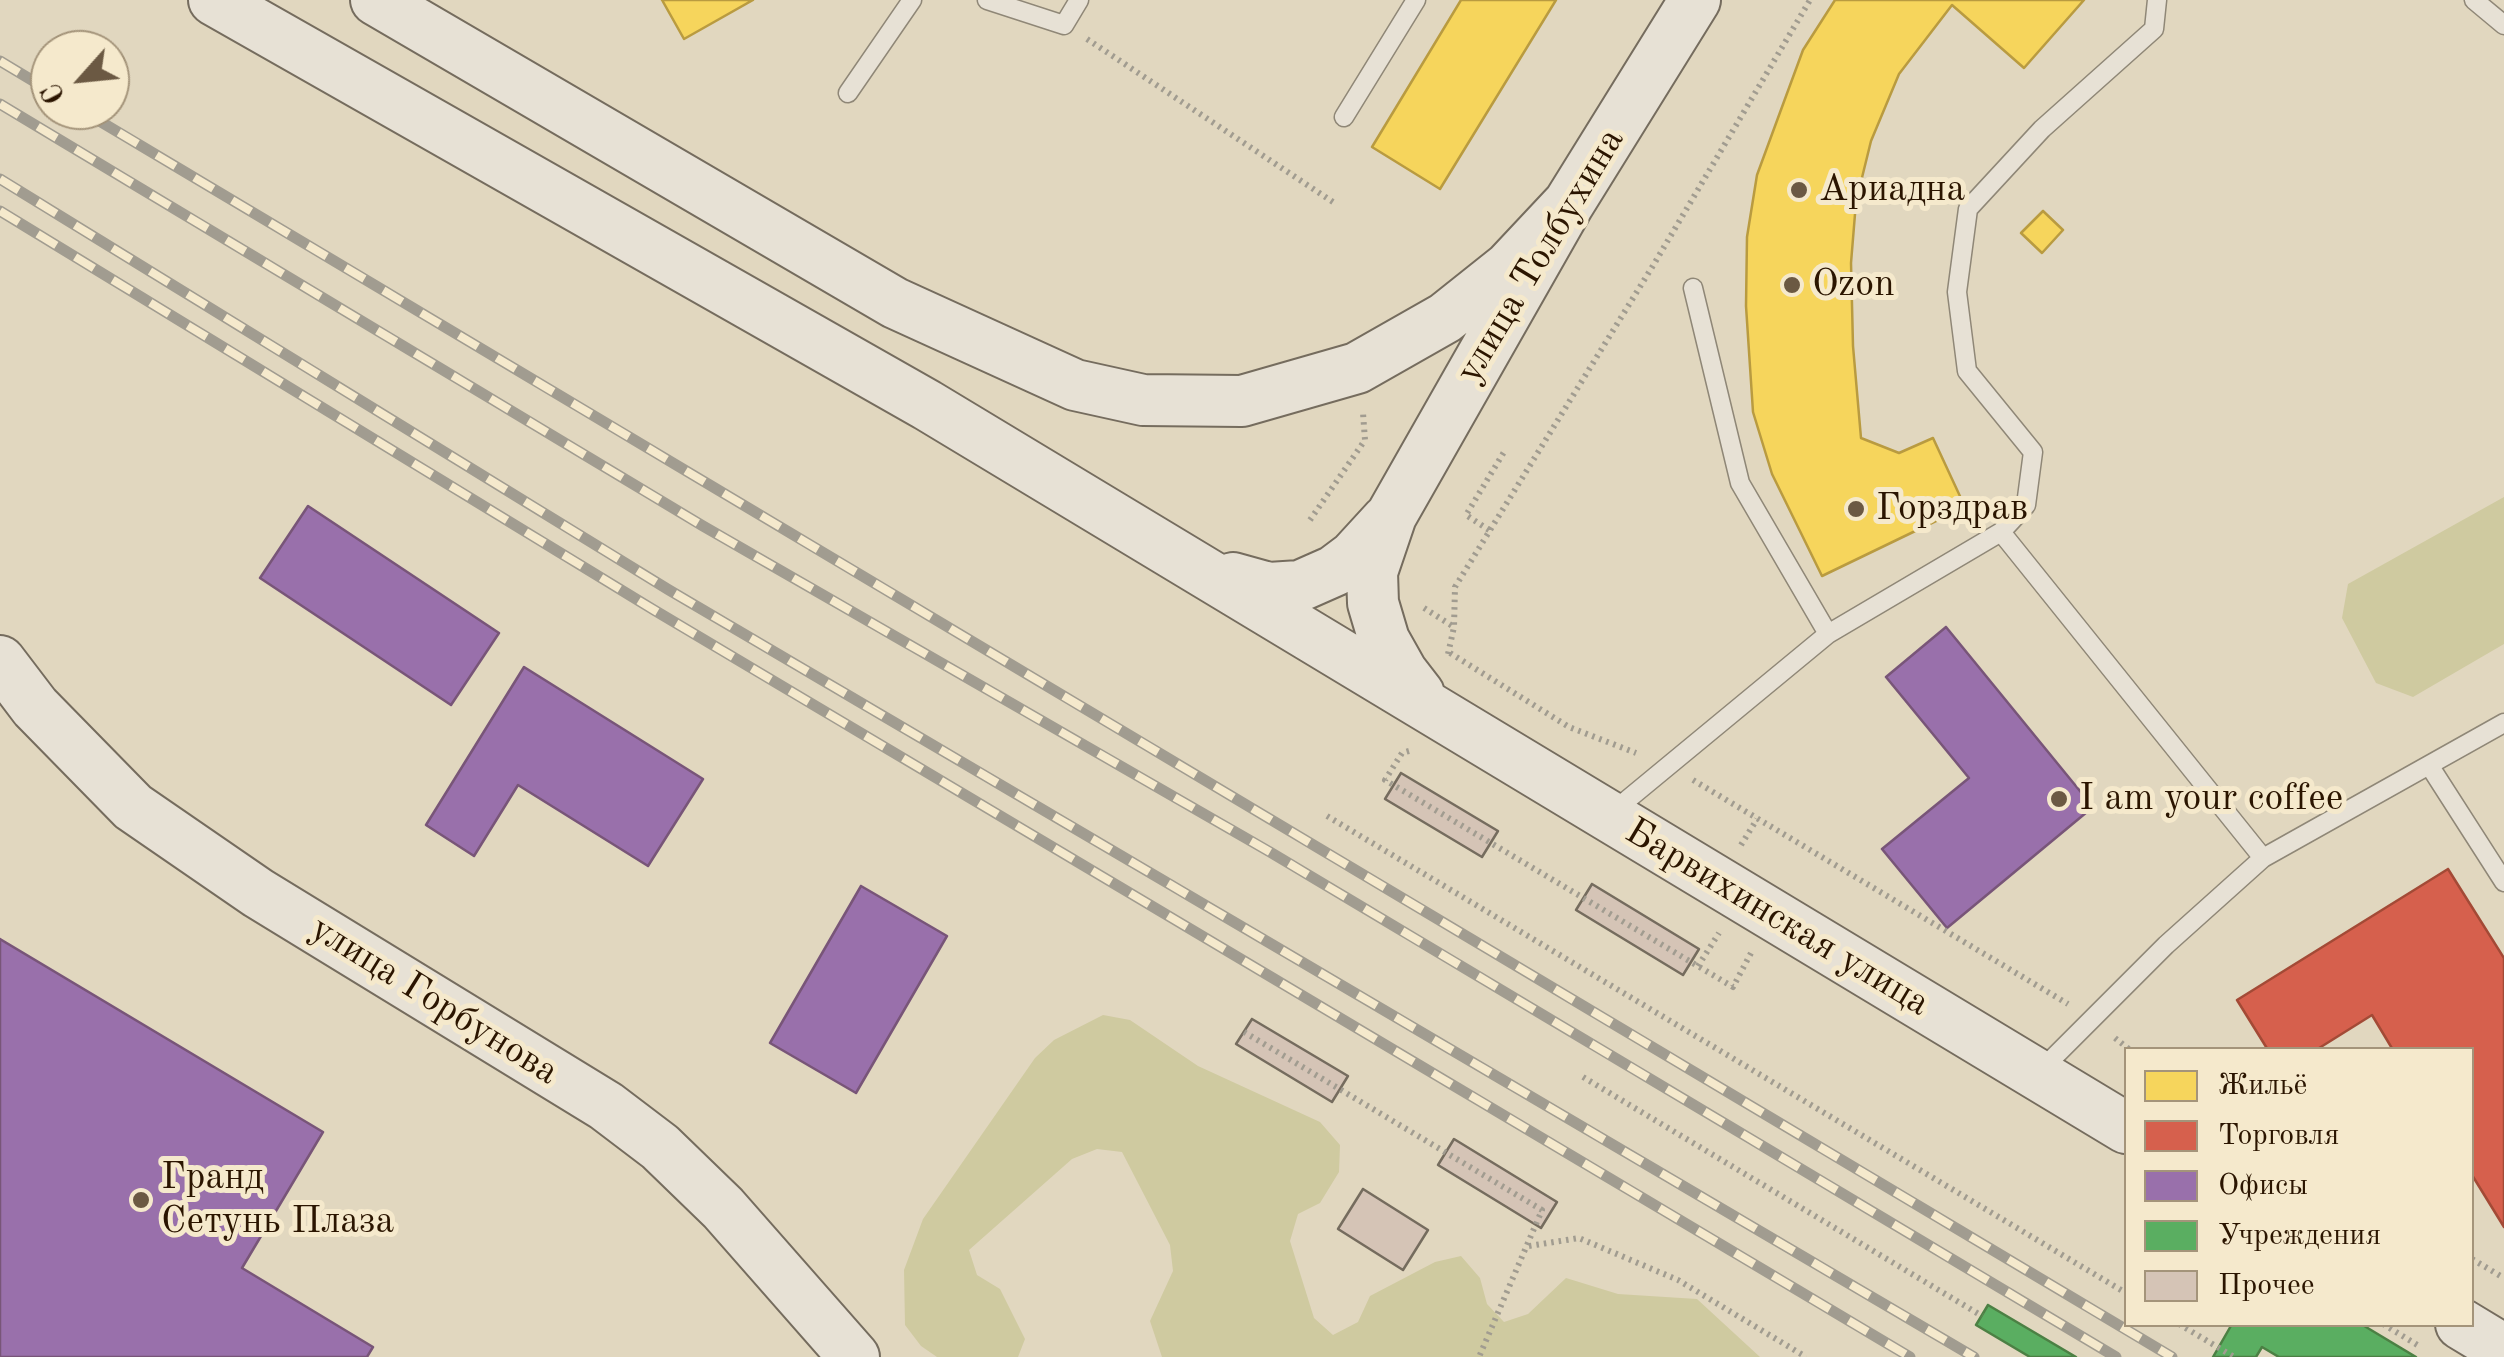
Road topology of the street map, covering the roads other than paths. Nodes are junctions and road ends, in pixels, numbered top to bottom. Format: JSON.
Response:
{"nodes":[{"id":1,"x":214,"y":0,"type":"edge"},
{"id":2,"x":376,"y":0,"type":"edge"},
{"id":3,"x":912,"y":0,"type":"edge"},
{"id":4,"x":987,"y":0,"type":"edge"},
{"id":5,"x":1079,"y":0,"type":"edge"},
{"id":6,"x":1416,"y":0,"type":"edge"},
{"id":7,"x":1696,"y":0,"type":"edge"},
{"id":8,"x":2157,"y":0,"type":"edge"},
{"id":9,"x":2474,"y":0,"type":"edge"},
{"id":10,"x":2504,"y":26,"type":"edge"},
{"id":11,"x":848,"y":94,"type":"dead end"},
{"id":12,"x":1344,"y":117,"type":"dead end"},
{"id":13,"x":1569,"y":203,"type":"junction"},
{"id":14,"x":1693,"y":288,"type":"dead end"},
{"id":15,"x":1391,"y":516,"type":"junction"},
{"id":16,"x":2001,"y":532,"type":"junction"},
{"id":17,"x":1206,"y":571,"type":"junction"},
{"id":18,"x":1828,"y":634,"type":"junction"},
{"id":19,"x":0,"y":661,"type":"edge"},
{"id":20,"x":1428,"y":706,"type":"junction"},
{"id":21,"x":2504,"y":722,"type":"edge"},
{"id":22,"x":2429,"y":766,"type":"junction"},
{"id":23,"x":1609,"y":816,"type":"junction"},
{"id":24,"x":2263,"y":858,"type":"junction"},
{"id":25,"x":2504,"y":882,"type":"edge"},
{"id":26,"x":2036,"y":1075,"type":"junction"},
{"id":27,"x":2124,"y":1127,"type":"edge"},
{"id":28,"x":2442,"y":1337,"type":"edge"},
{"id":29,"x":2504,"y":1350,"type":"edge"},
{"id":30,"x":840,"y":1352,"type":"edge"}],
"edges":[{"from":1,"to":17,"type":"street","name":"Барвихинская улица"},
{"from":2,"to":13,"type":"street"},
{"from":3,"to":11,"type":"lane"},
{"from":4,"to":5,"type":"lane"},
{"from":6,"to":12,"type":"lane"},
{"from":7,"to":13,"type":"street","name":"улица Толбухина"},
{"from":8,"to":16,"type":"lane"},
{"from":9,"to":10,"type":"lane"},
{"from":13,"to":15,"type":"street","name":"улица Толбухина"},
{"from":14,"to":18,"type":"lane"},
{"from":15,"to":17,"type":"street","name":"улица Толбухина"},
{"from":15,"to":20,"type":"street","name":"улица Толбухина"},
{"from":16,"to":18,"type":"lane"},
{"from":16,"to":24,"type":"lane"},
{"from":17,"to":20,"type":"street","name":"Барвихинская улица"},
{"from":18,"to":23,"type":"lane"},
{"from":19,"to":30,"type":"street","name":"улица Горбунова"},
{"from":20,"to":23,"type":"street","name":"Барвихинская улица"},
{"from":21,"to":22,"type":"lane"},
{"from":22,"to":24,"type":"lane"},
{"from":22,"to":25,"type":"lane"},
{"from":23,"to":26,"type":"street","name":"Барвихинская улица"},
{"from":24,"to":26,"type":"lane"},
{"from":26,"to":27,"type":"street","name":"Барвихинская улица"},
{"from":28,"to":29,"type":"street"}]}
